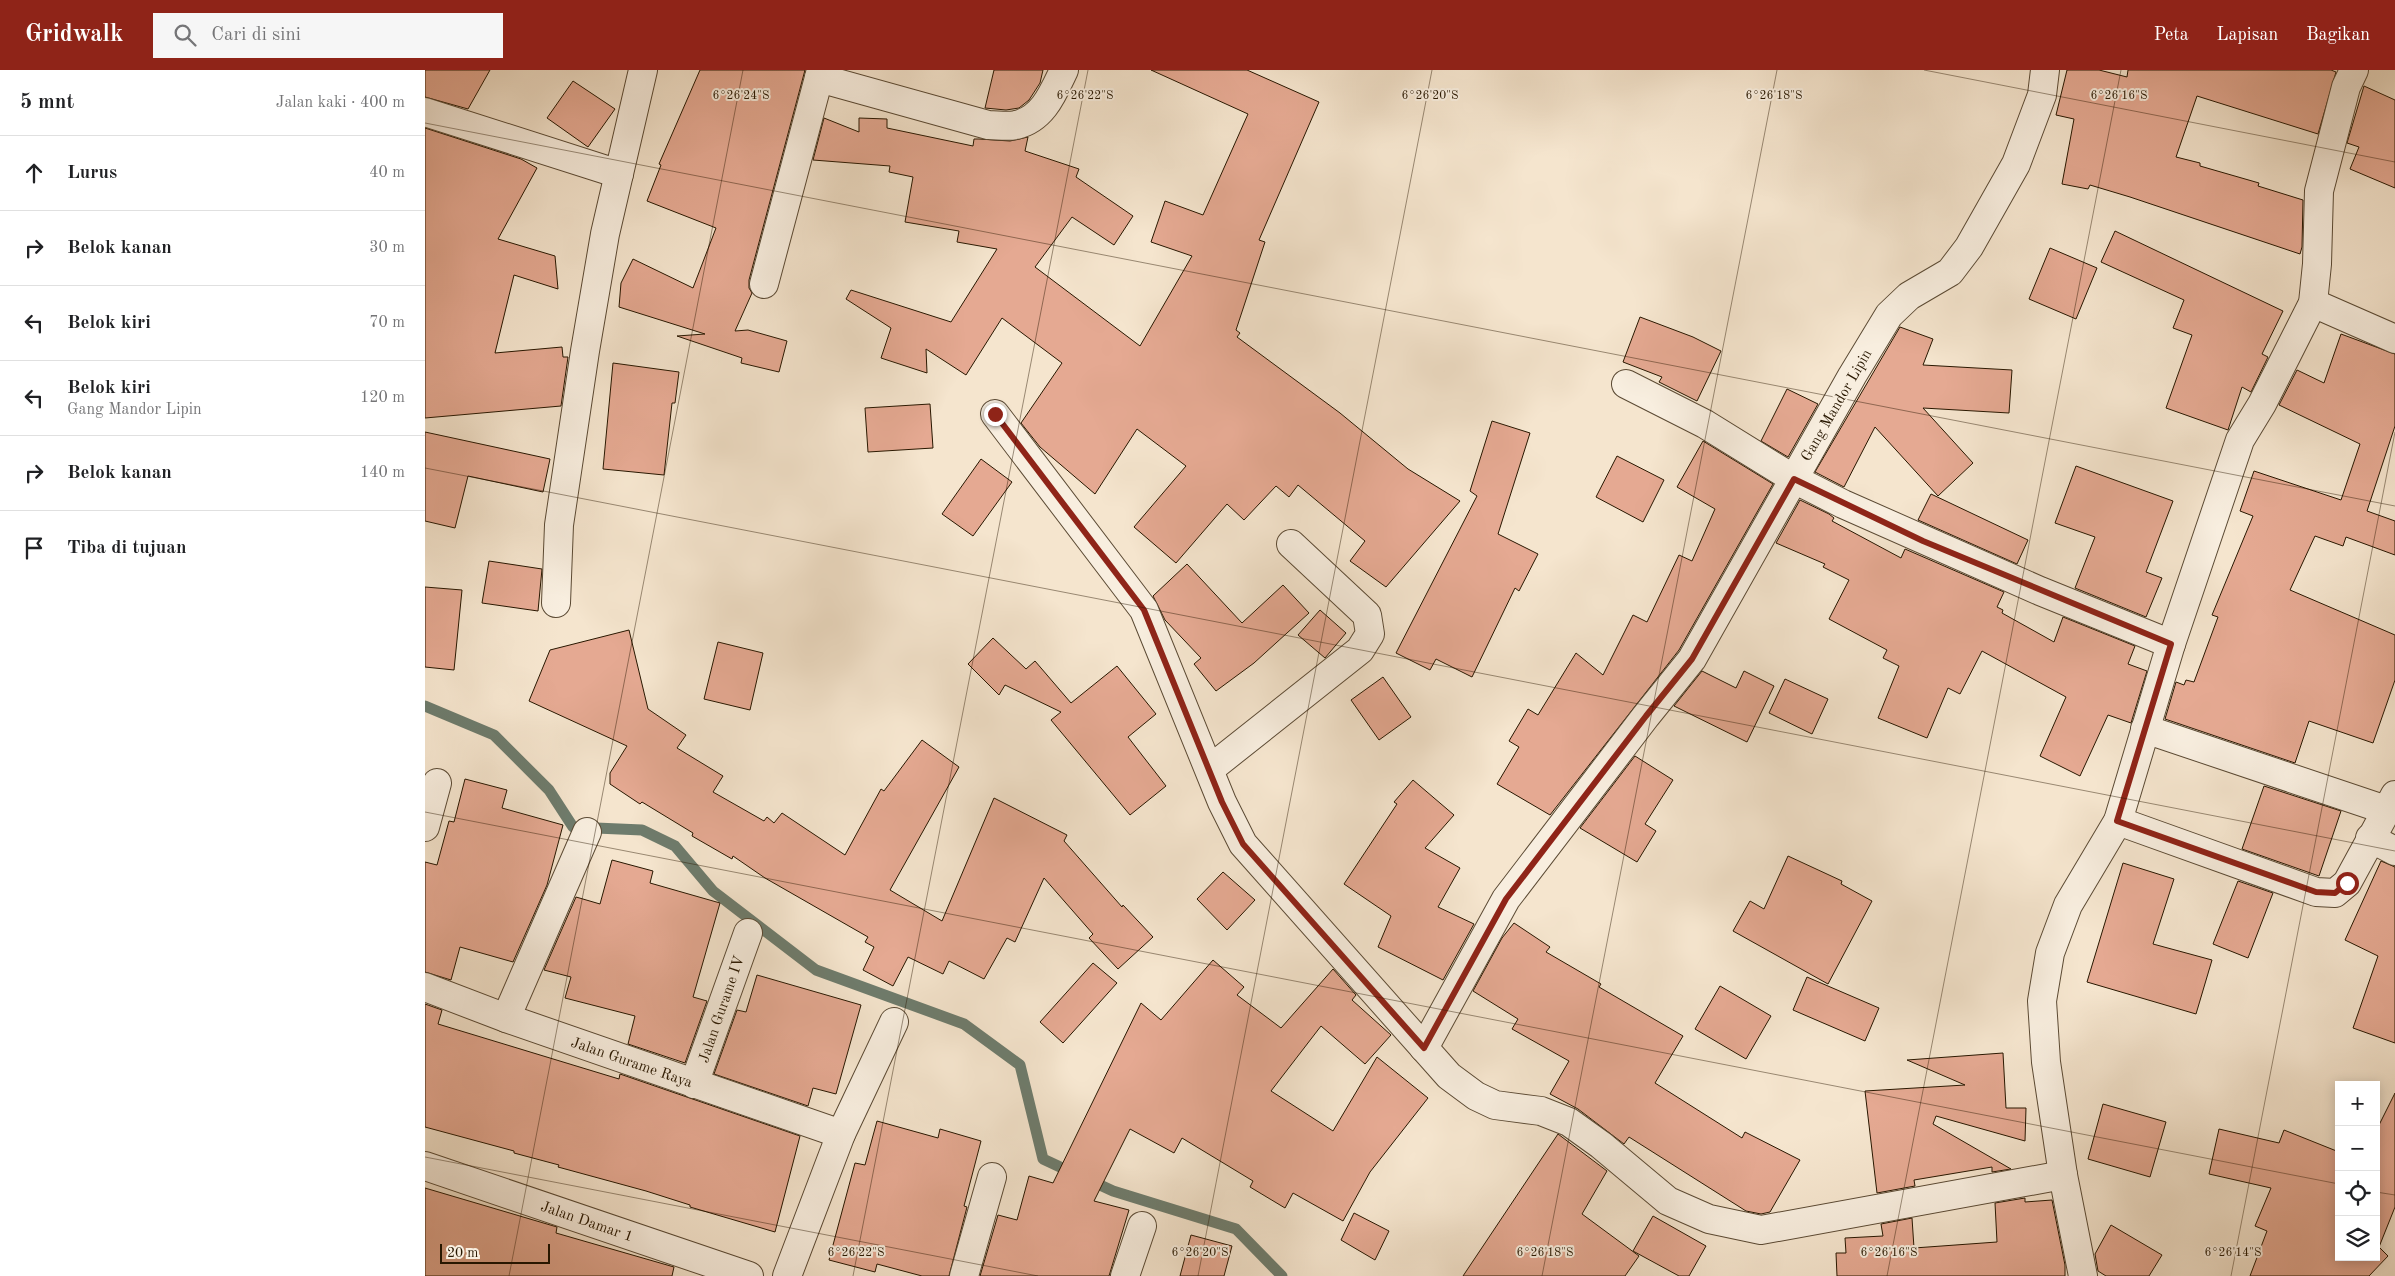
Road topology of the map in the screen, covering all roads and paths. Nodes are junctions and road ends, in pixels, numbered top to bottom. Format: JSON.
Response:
{"nodes":[{"id":1,"x":643,"y":70,"type":"edge"},
{"id":2,"x":1064,"y":70,"type":"edge"},
{"id":3,"x":2045,"y":70,"type":"edge"},
{"id":4,"x":2354,"y":70,"type":"edge"},
{"id":5,"x":820,"y":74,"type":"edge"},
{"id":6,"x":425,"y":112,"type":"edge"},
{"id":7,"x":619,"y":174,"type":"junction"},
{"id":8,"x":764,"y":284,"type":"dead end"},
{"id":9,"x":2313,"y":303,"type":"junction"},
{"id":10,"x":2395,"y":339,"type":"edge"},
{"id":11,"x":1626,"y":384,"type":"dead end"},
{"id":12,"x":995,"y":414,"type":"dead end"},
{"id":13,"x":1794,"y":479,"type":"junction"},
{"id":14,"x":1291,"y":544,"type":"dead end"},
{"id":15,"x":556,"y":603,"type":"dead end"},
{"id":16,"x":2171,"y":644,"type":"junction"},
{"id":17,"x":2145,"y":729,"type":"junction"},
{"id":18,"x":1210,"y":769,"type":"junction"},
{"id":19,"x":437,"y":783,"type":"dead end"},
{"id":20,"x":2391,"y":802,"type":"edge"},
{"id":21,"x":2117,"y":821,"type":"junction"},
{"id":22,"x":425,"y":827,"type":"edge"},
{"id":23,"x":587,"y":832,"type":"dead end"},
{"id":24,"x":2370,"y":838,"type":"junction"},
{"id":25,"x":2395,"y":851,"type":"edge"},
{"id":26,"x":748,"y":933,"type":"dead end"},
{"id":27,"x":425,"y":987,"type":"edge"},
{"id":28,"x":506,"y":1018,"type":"junction"},
{"id":29,"x":894,"y":1022,"type":"dead end"},
{"id":30,"x":1424,"y":1048,"type":"junction"},
{"id":31,"x":694,"y":1084,"type":"junction"},
{"id":32,"x":841,"y":1134,"type":"junction"},
{"id":33,"x":425,"y":1166,"type":"edge"},
{"id":34,"x":2063,"y":1175,"type":"junction"},
{"id":35,"x":992,"y":1177,"type":"dead end"},
{"id":36,"x":1142,"y":1226,"type":"dead end"},
{"id":37,"x":749,"y":1276,"type":"edge"},
{"id":38,"x":787,"y":1276,"type":"edge"},
{"id":39,"x":964,"y":1276,"type":"edge"},
{"id":40,"x":1125,"y":1276,"type":"edge"},
{"id":41,"x":2083,"y":1276,"type":"edge"}],
"edges":[{"from":1,"to":7,"type":"street"},
{"from":2,"to":5,"type":"street"},
{"from":3,"to":13,"type":"street","name":"Gang Mandor Lipin"},
{"from":4,"to":9,"type":"street"},
{"from":5,"to":8,"type":"street"},
{"from":6,"to":7,"type":"street"},
{"from":7,"to":15,"type":"street"},
{"from":9,"to":10,"type":"street"},
{"from":9,"to":16,"type":"street"},
{"from":11,"to":13,"type":"street"},
{"from":12,"to":18,"type":"street"},
{"from":13,"to":16,"type":"street"},
{"from":13,"to":30,"type":"street","name":"Gang Mandor Lipin"},
{"from":14,"to":18,"type":"street"},
{"from":16,"to":17,"type":"street"},
{"from":17,"to":20,"type":"street"},
{"from":17,"to":21,"type":"street"},
{"from":18,"to":30,"type":"street"},
{"from":19,"to":22,"type":"street"},
{"from":20,"to":24,"type":"street"},
{"from":21,"to":24,"type":"street"},
{"from":21,"to":34,"type":"street"},
{"from":23,"to":28,"type":"street"},
{"from":24,"to":25,"type":"street"},
{"from":26,"to":31,"type":"street","name":"Jalan Gurame IV"},
{"from":27,"to":28,"type":"street","name":"Jalan Gurame Raya"},
{"from":28,"to":31,"type":"street","name":"Jalan Gurame Raya"},
{"from":29,"to":32,"type":"street"},
{"from":30,"to":34,"type":"street"},
{"from":31,"to":32,"type":"street","name":"Jalan Gurame Raya"},
{"from":32,"to":38,"type":"street"},
{"from":33,"to":37,"type":"street","name":"Jalan Damar 1"},
{"from":34,"to":41,"type":"street"},
{"from":35,"to":39,"type":"street"},
{"from":36,"to":40,"type":"street"}]}
